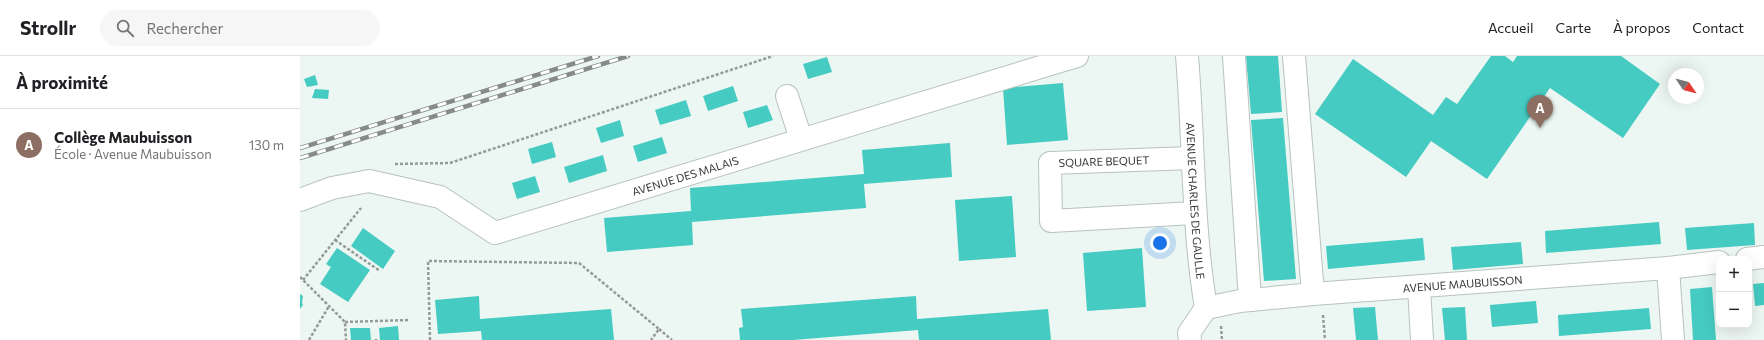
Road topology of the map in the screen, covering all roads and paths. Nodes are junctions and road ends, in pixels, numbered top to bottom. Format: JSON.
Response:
{"nodes":[{"id":1,"x":773,"y":56,"type":"edge"},
{"id":2,"x":1077,"y":56,"type":"edge"},
{"id":3,"x":1187,"y":56,"type":"edge"},
{"id":4,"x":1234,"y":56,"type":"edge"},
{"id":5,"x":1294,"y":56,"type":"edge"},
{"id":6,"x":787,"y":96,"type":"dead end"},
{"id":7,"x":801,"y":139,"type":"junction"},
{"id":8,"x":1192,"y":158,"type":"junction"},
{"id":9,"x":387,"y":164,"type":"dead end"},
{"id":10,"x":300,"y":200,"type":"edge"},
{"id":11,"x":361,"y":208,"type":"dead end"},
{"id":12,"x":1194,"y":213,"type":"junction"},
{"id":13,"x":336,"y":240,"type":"junction"},
{"id":14,"x":1764,"y":257,"type":"edge"},
{"id":15,"x":1752,"y":258,"type":"edge"},
{"id":16,"x":1716,"y":262,"type":"edge"},
{"id":17,"x":1668,"y":268,"type":"junction"},
{"id":18,"x":380,"y":271,"type":"dead end"},
{"id":19,"x":300,"y":277,"type":"edge"},
{"id":20,"x":303,"y":280,"type":"junction"},
{"id":21,"x":1419,"y":286,"type":"junction"},
{"id":22,"x":1313,"y":294,"type":"junction"},
{"id":23,"x":1250,"y":300,"type":"junction"},
{"id":24,"x":329,"y":306,"type":"junction"},
{"id":25,"x":1206,"y":308,"type":"junction"},
{"id":26,"x":409,"y":320,"type":"dead end"},
{"id":27,"x":345,"y":322,"type":"junction"},
{"id":28,"x":659,"y":329,"type":"junction"},
{"id":29,"x":308,"y":340,"type":"edge"},
{"id":30,"x":346,"y":340,"type":"edge"},
{"id":31,"x":430,"y":340,"type":"edge"},
{"id":32,"x":651,"y":340,"type":"edge"},
{"id":33,"x":672,"y":340,"type":"edge"},
{"id":34,"x":1190,"y":340,"type":"edge"},
{"id":35,"x":1422,"y":340,"type":"edge"},
{"id":36,"x":1672,"y":340,"type":"edge"}],
"edges":[{"from":1,"to":9,"type":"path"},
{"from":2,"to":7,"type":"street","name":"AVENUE DES MALAIS"},
{"from":3,"to":8,"type":"street","name":"AVENUE CHARLES DE GAULLE"},
{"from":4,"to":23,"type":"street"},
{"from":5,"to":22,"type":"street"},
{"from":6,"to":7,"type":"street"},
{"from":7,"to":10,"type":"street","name":"AVENUE DES MALAIS"},
{"from":8,"to":12,"type":"street","name":"AVENUE CHARLES DE GAULLE"},
{"from":8,"to":12,"type":"street","name":"SQUARE BEQUET"},
{"from":11,"to":13,"type":"path"},
{"from":12,"to":25,"type":"street","name":"AVENUE CHARLES DE GAULLE"},
{"from":13,"to":18,"type":"path"},
{"from":13,"to":20,"type":"path"},
{"from":14,"to":15,"type":"street"},
{"from":16,"to":17,"type":"street","name":"AVENUE MAUBUISSON"},
{"from":17,"to":21,"type":"street","name":"AVENUE MAUBUISSON"},
{"from":17,"to":36,"type":"street"},
{"from":19,"to":20,"type":"path"},
{"from":20,"to":24,"type":"path"},
{"from":21,"to":22,"type":"street","name":"AVENUE MAUBUISSON"},
{"from":21,"to":35,"type":"street"},
{"from":22,"to":23,"type":"street","name":"AVENUE MAUBUISSON"},
{"from":23,"to":25,"type":"street","name":"AVENUE MAUBUISSON"},
{"from":24,"to":27,"type":"path"},
{"from":24,"to":29,"type":"path"},
{"from":25,"to":34,"type":"street"},
{"from":26,"to":27,"type":"path"},
{"from":27,"to":30,"type":"path"},
{"from":28,"to":31,"type":"path"},
{"from":28,"to":32,"type":"path"},
{"from":28,"to":33,"type":"path"}]}
